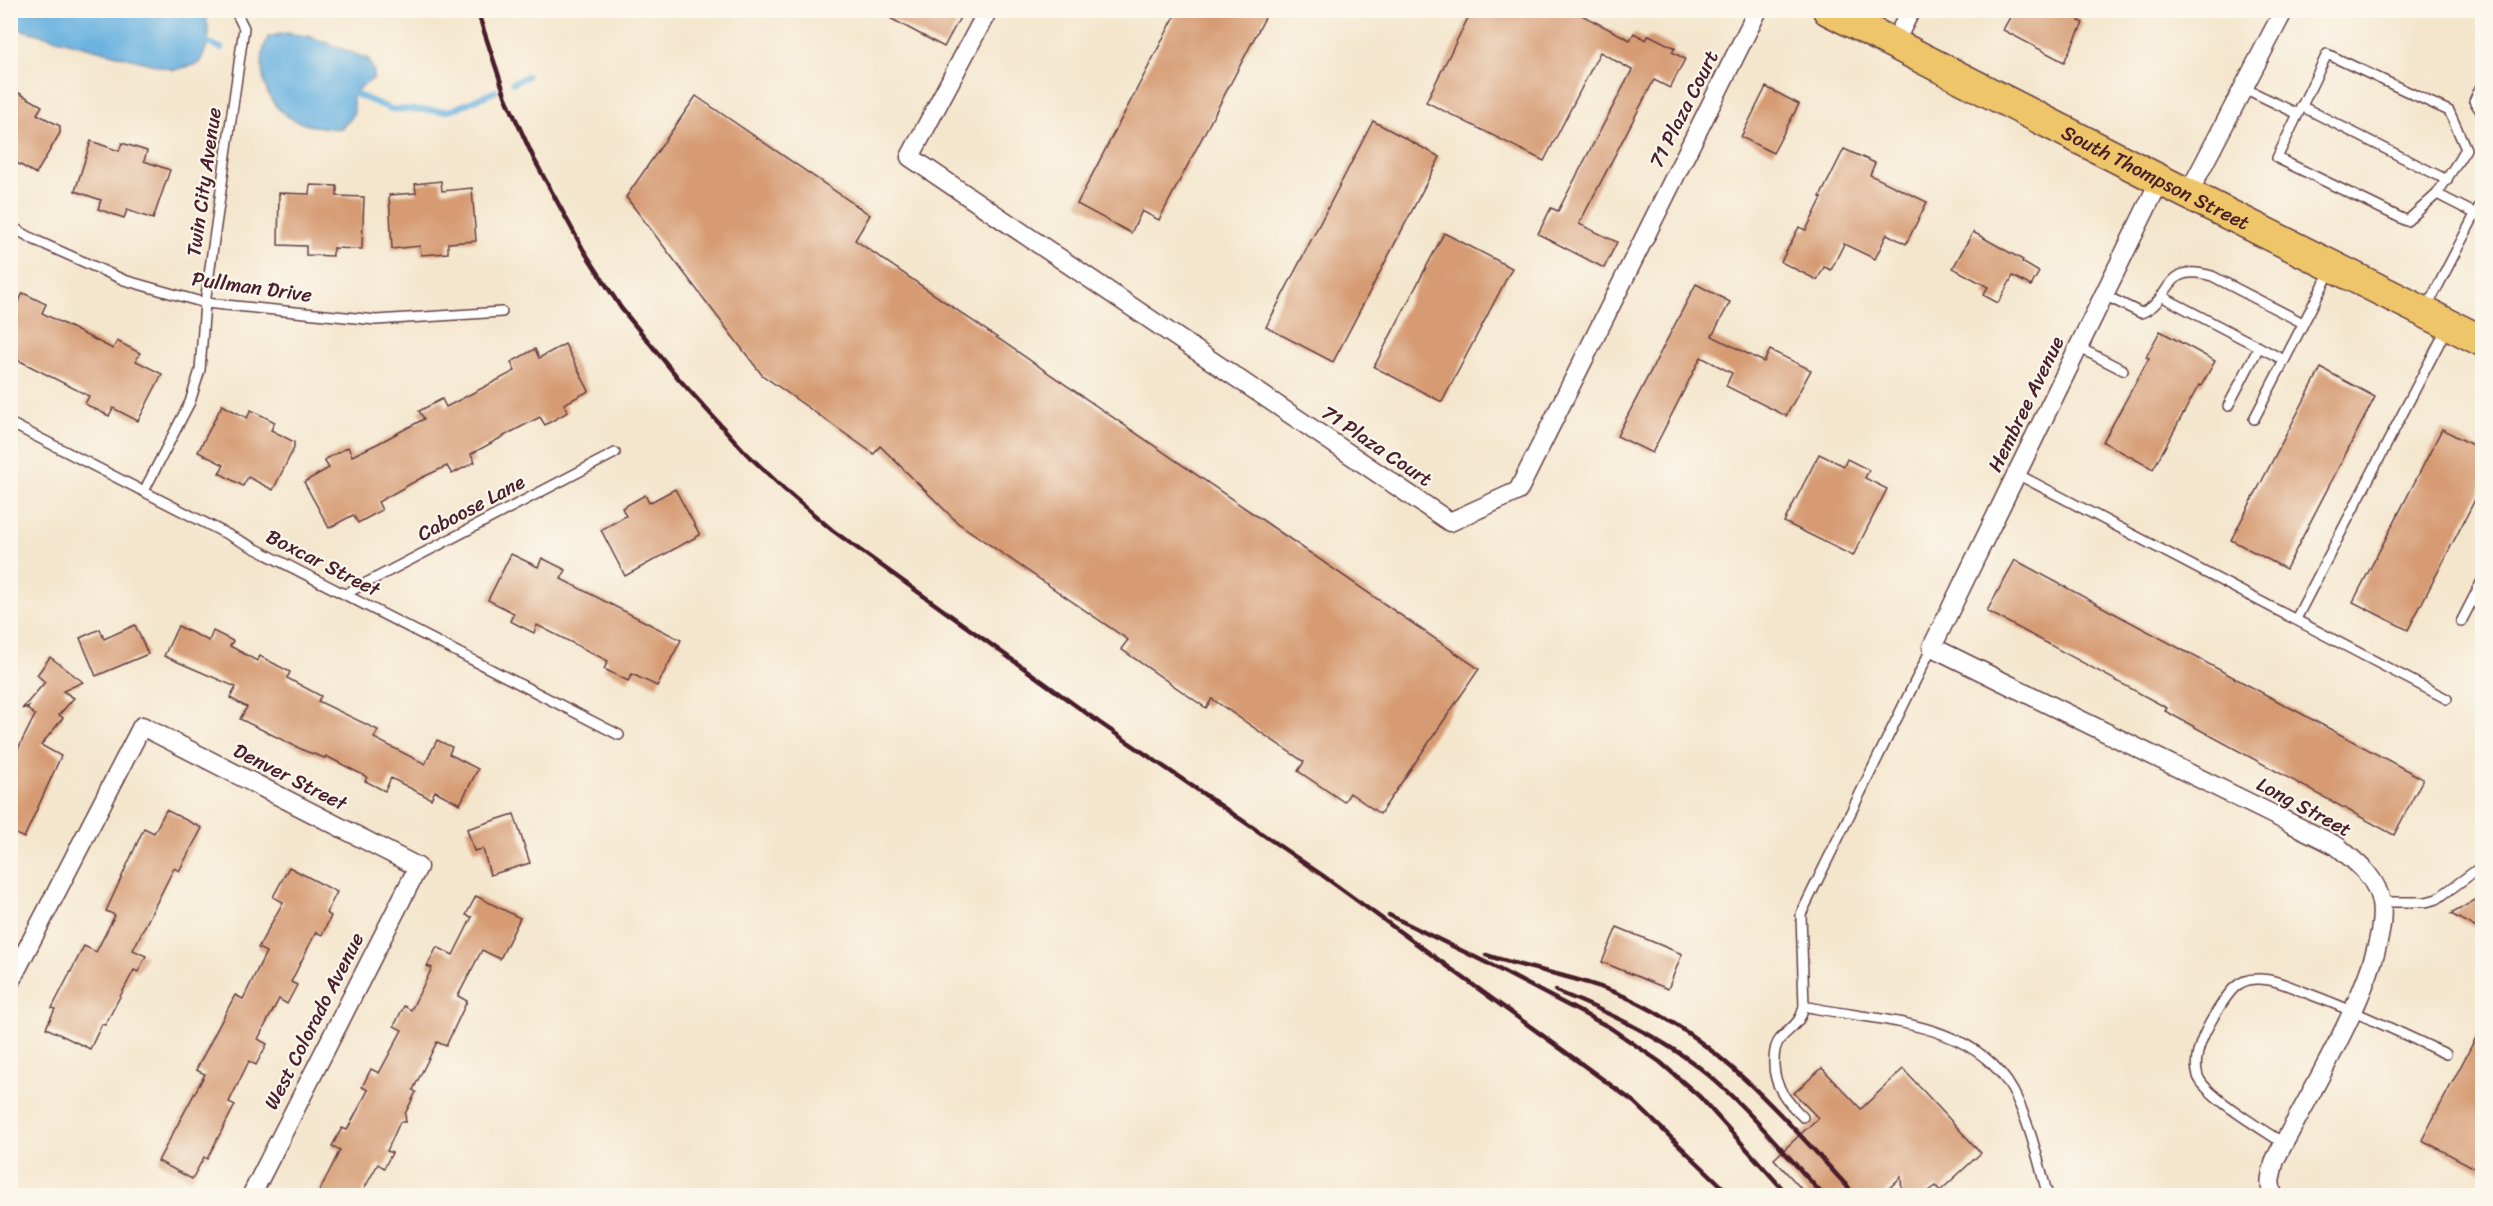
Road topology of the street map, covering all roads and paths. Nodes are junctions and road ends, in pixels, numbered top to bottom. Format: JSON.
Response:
{"nodes":[{"id":1,"x":235,"y":10,"type":"edge"},
{"id":2,"x":988,"y":10,"type":"edge"},
{"id":3,"x":1758,"y":10,"type":"edge"},
{"id":4,"x":1828,"y":10,"type":"edge"},
{"id":5,"x":1911,"y":10,"type":"edge"},
{"id":6,"x":2284,"y":10,"type":"edge"},
{"id":7,"x":1893,"y":45,"type":"junction"},
{"id":8,"x":2482,"y":84,"type":"edge"},
{"id":9,"x":2244,"y":88,"type":"junction"},
{"id":10,"x":2300,"y":110,"type":"junction"},
{"id":11,"x":2482,"y":113,"type":"edge"},
{"id":12,"x":2160,"y":180,"type":"junction"},
{"id":13,"x":2447,"y":180,"type":"junction"},
{"id":14,"x":2188,"y":194,"type":"junction"},
{"id":15,"x":2438,"y":194,"type":"junction"},
{"id":16,"x":2482,"y":201,"type":"edge"},
{"id":17,"x":2476,"y":214,"type":"junction"},
{"id":18,"x":10,"y":226,"type":"edge"},
{"id":19,"x":2333,"y":266,"type":"junction"},
{"id":20,"x":2103,"y":295,"type":"junction"},
{"id":21,"x":2161,"y":296,"type":"junction"},
{"id":22,"x":205,"y":303,"type":"junction"},
{"id":23,"x":502,"y":312,"type":"dead end"},
{"id":24,"x":2437,"y":317,"type":"junction"},
{"id":25,"x":2303,"y":323,"type":"junction"},
{"id":26,"x":2482,"y":341,"type":"edge"},
{"id":27,"x":2078,"y":347,"type":"junction"},
{"id":28,"x":2259,"y":347,"type":"junction"},
{"id":29,"x":2284,"y":360,"type":"junction"},
{"id":30,"x":2123,"y":370,"type":"dead end"},
{"id":31,"x":2228,"y":406,"type":"dead end"},
{"id":32,"x":2254,"y":419,"type":"dead end"},
{"id":33,"x":10,"y":423,"type":"edge"},
{"id":34,"x":615,"y":453,"type":"dead end"},
{"id":35,"x":2017,"y":474,"type":"junction"},
{"id":36,"x":144,"y":492,"type":"junction"},
{"id":37,"x":2482,"y":581,"type":"edge"},
{"id":38,"x":345,"y":594,"type":"junction"},
{"id":39,"x":2296,"y":619,"type":"junction"},
{"id":40,"x":2461,"y":622,"type":"dead end"},
{"id":41,"x":1932,"y":647,"type":"junction"},
{"id":42,"x":2447,"y":699,"type":"dead end"},
{"id":43,"x":619,"y":735,"type":"dead end"},
{"id":44,"x":2482,"y":866,"type":"edge"},
{"id":45,"x":418,"y":867,"type":"joint"},
{"id":46,"x":2381,"y":902,"type":"junction"},
{"id":47,"x":10,"y":982,"type":"edge"},
{"id":48,"x":1804,"y":1006,"type":"junction"},
{"id":49,"x":2354,"y":1010,"type":"junction"},
{"id":50,"x":2446,"y":1054,"type":"dead end"},
{"id":51,"x":1803,"y":1117,"type":"dead end"},
{"id":52,"x":2283,"y":1143,"type":"junction"},
{"id":53,"x":251,"y":1196,"type":"edge"},
{"id":54,"x":2048,"y":1196,"type":"edge"},
{"id":55,"x":2274,"y":1196,"type":"edge"}],
"edges":[{"from":1,"to":22,"type":"lane","name":"Twin City Avenue"},
{"from":2,"to":3,"type":"street","name":"71 Plaza Court"},
{"from":4,"to":7,"type":"highway","name":"South Thompson Street"},
{"from":5,"to":7,"type":"street"},
{"from":6,"to":9,"type":"street"},
{"from":7,"to":12,"type":"highway","name":"South Thompson Street"},
{"from":8,"to":11,"type":"lane"},
{"from":9,"to":10,"type":"lane"},
{"from":9,"to":14,"type":"street"},
{"from":10,"to":13,"type":"lane"},
{"from":10,"to":13,"type":"lane"},
{"from":10,"to":15,"type":"lane"},
{"from":12,"to":14,"type":"highway","name":"South Thompson Street"},
{"from":12,"to":20,"type":"street","name":"Hembree Avenue"},
{"from":13,"to":15,"type":"lane"},
{"from":14,"to":19,"type":"highway","name":"South Thompson Street"},
{"from":15,"to":17,"type":"lane"},
{"from":16,"to":17,"type":"lane"},
{"from":17,"to":24,"type":"lane"},
{"from":18,"to":22,"type":"lane","name":"Pullman Drive"},
{"from":19,"to":24,"type":"highway","name":"South Thompson Street"},
{"from":19,"to":25,"type":"lane"},
{"from":20,"to":21,"type":"lane"},
{"from":20,"to":27,"type":"street","name":"Hembree Avenue"},
{"from":21,"to":25,"type":"lane"},
{"from":21,"to":28,"type":"lane"},
{"from":22,"to":23,"type":"lane","name":"Pullman Drive"},
{"from":22,"to":36,"type":"lane","name":"Twin City Avenue"},
{"from":24,"to":26,"type":"highway","name":"South Thompson Street"},
{"from":24,"to":39,"type":"lane"},
{"from":25,"to":29,"type":"lane"},
{"from":27,"to":30,"type":"lane"},
{"from":27,"to":35,"type":"street","name":"Hembree Avenue"},
{"from":28,"to":29,"type":"lane"},
{"from":28,"to":31,"type":"lane"},
{"from":29,"to":32,"type":"lane"},
{"from":33,"to":36,"type":"lane","name":"Boxcar Street"},
{"from":34,"to":38,"type":"lane","name":"Caboose Lane"},
{"from":35,"to":39,"type":"lane"},
{"from":35,"to":41,"type":"street","name":"Hembree Avenue"},
{"from":36,"to":38,"type":"lane","name":"Boxcar Street"},
{"from":37,"to":40,"type":"lane"},
{"from":38,"to":43,"type":"lane","name":"Boxcar Street"},
{"from":39,"to":42,"type":"lane"},
{"from":41,"to":46,"type":"street","name":"Long Street"},
{"from":41,"to":48,"type":"lane"},
{"from":44,"to":46,"type":"lane"},
{"from":45,"to":47,"type":"street","name":"Denver Street"},
{"from":45,"to":53,"type":"street","name":"West Colorado Avenue"},
{"from":46,"to":49,"type":"street","name":"Long Street"},
{"from":48,"to":51,"type":"lane"},
{"from":48,"to":54,"type":"lane"},
{"from":49,"to":50,"type":"lane"},
{"from":49,"to":52,"type":"street","name":"Long Street"},
{"from":49,"to":52,"type":"lane"},
{"from":52,"to":55,"type":"street","name":"Long Street"}]}
